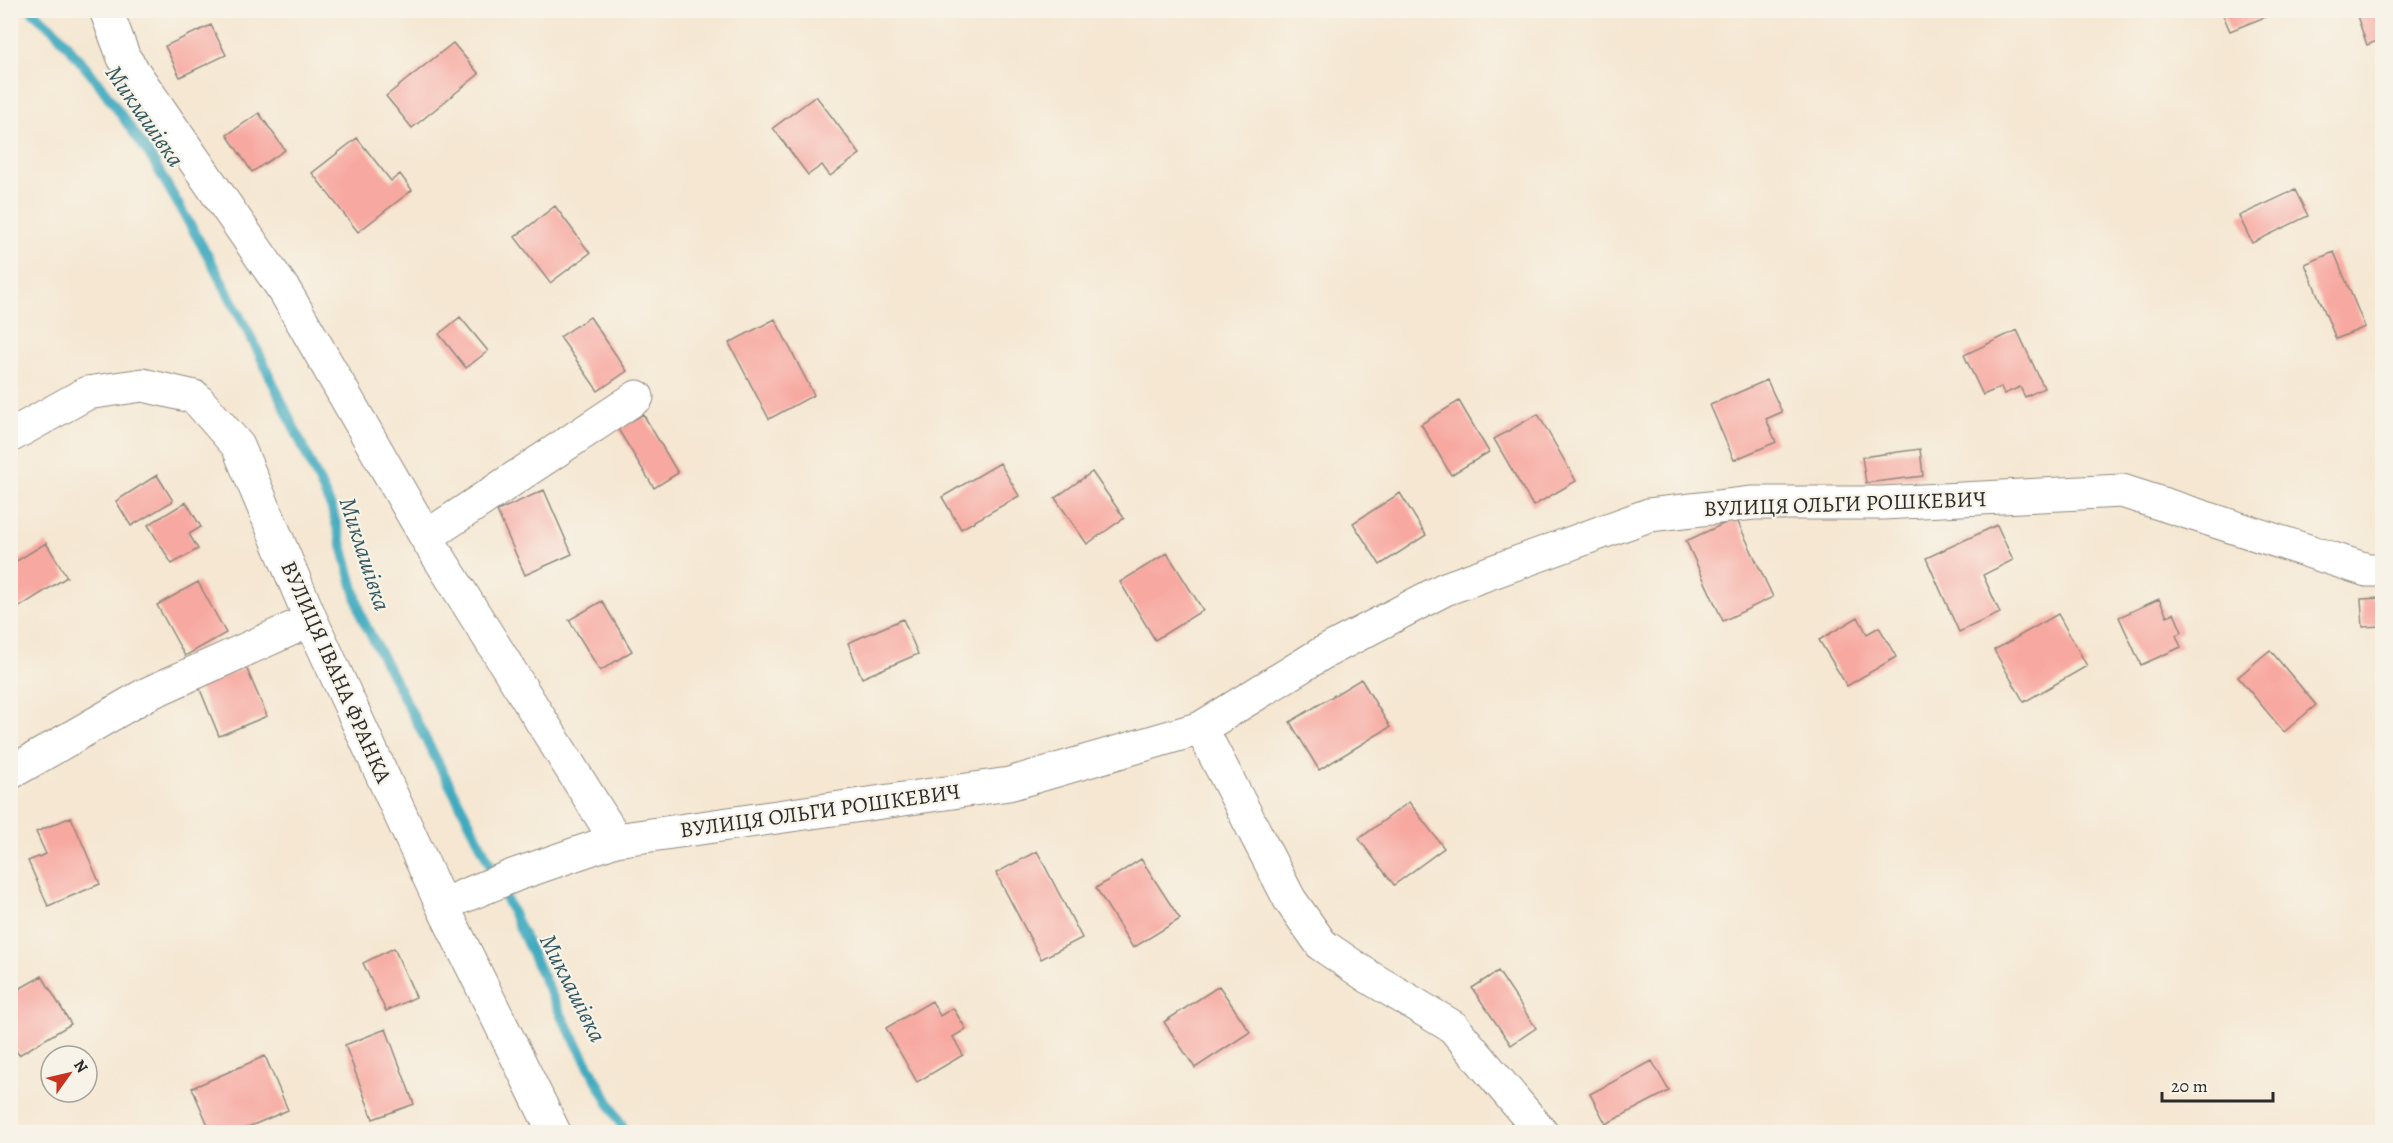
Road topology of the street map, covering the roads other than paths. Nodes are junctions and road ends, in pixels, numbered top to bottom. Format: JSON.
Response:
{"nodes":[{"id":1,"x":106,"y":10,"type":"edge"},
{"id":2,"x":637,"y":397,"type":"dead end"},
{"id":3,"x":10,"y":436,"type":"edge"},
{"id":4,"x":426,"y":537,"type":"junction"},
{"id":5,"x":2382,"y":570,"type":"edge"},
{"id":6,"x":311,"y":620,"type":"junction"},
{"id":7,"x":1202,"y":728,"type":"junction"},
{"id":8,"x":10,"y":773,"type":"edge"},
{"id":9,"x":616,"y":840,"type":"junction"},
{"id":10,"x":456,"y":900,"type":"junction"},
{"id":11,"x":554,"y":1132,"type":"edge"},
{"id":12,"x":1541,"y":1132,"type":"edge"}],
"edges":[{"from":1,"to":4,"type":"street"},
{"from":2,"to":4,"type":"street"},
{"from":3,"to":6,"type":"street","name":"ВУЛИЦЯ ІВАНА ФРАНКА"},
{"from":4,"to":9,"type":"street"},
{"from":5,"to":7,"type":"street","name":"ВУЛИЦЯ ОЛЬГИ РОШКЕВИЧ"},
{"from":6,"to":8,"type":"street"},
{"from":6,"to":10,"type":"street","name":"ВУЛИЦЯ ІВАНА ФРАНКА"},
{"from":7,"to":9,"type":"street","name":"ВУЛИЦЯ ОЛЬГИ РОШКЕВИЧ"},
{"from":7,"to":12,"type":"street"},
{"from":9,"to":10,"type":"street","name":"ВУЛИЦЯ ОЛЬГИ РОШКЕВИЧ"},
{"from":10,"to":11,"type":"street","name":"ВУЛИЦЯ ІВАНА ФРАНКА"}]}
